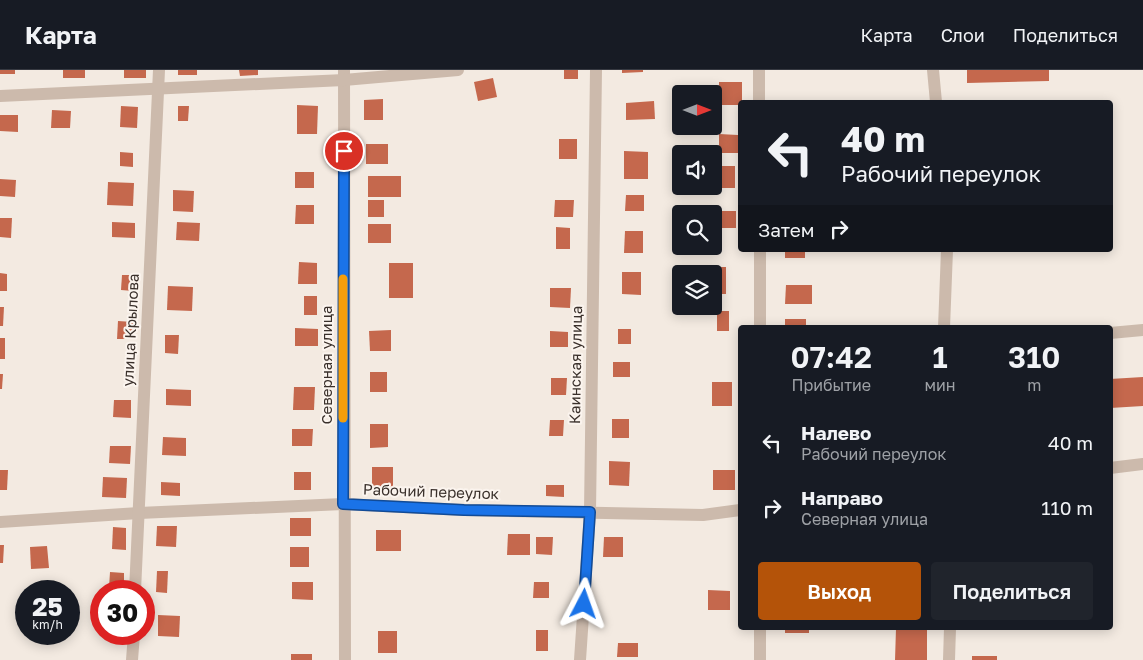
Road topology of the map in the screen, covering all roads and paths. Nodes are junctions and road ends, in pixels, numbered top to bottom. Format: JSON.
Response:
{"nodes":[{"id":1,"x":159,"y":70,"type":"edge"},
{"id":2,"x":458,"y":70,"type":"edge"},
{"id":3,"x":596,"y":70,"type":"edge"},
{"id":4,"x":759,"y":70,"type":"edge"},
{"id":5,"x":933,"y":70,"type":"edge"},
{"id":6,"x":344,"y":75,"type":"edge"},
{"id":7,"x":158,"y":90,"type":"junction"},
{"id":8,"x":0,"y":96,"type":"edge"},
{"id":9,"x":759,"y":100,"type":"edge"},
{"id":10,"x":936,"y":100,"type":"edge"},
{"id":11,"x":760,"y":252,"type":"edge"},
{"id":12,"x":947,"y":252,"type":"edge"},
{"id":13,"x":760,"y":325,"type":"edge"},
{"id":14,"x":944,"y":325,"type":"edge"},
{"id":15,"x":1143,"y":330,"type":"edge"},
{"id":16,"x":1113,"y":333,"type":"edge"},
{"id":17,"x":1143,"y":464,"type":"edge"},
{"id":18,"x":1113,"y":468,"type":"edge"},
{"id":19,"x":343,"y":504,"type":"junction"},
{"id":20,"x":738,"y":510,"type":"edge"},
{"id":21,"x":590,"y":512,"type":"junction"},
{"id":22,"x":139,"y":513,"type":"junction"},
{"id":23,"x":0,"y":522,"type":"edge"},
{"id":24,"x":136,"y":580,"type":"edge"},
{"id":25,"x":760,"y":630,"type":"edge"},
{"id":26,"x":950,"y":630,"type":"edge"},
{"id":27,"x":133,"y":645,"type":"edge"},
{"id":28,"x":132,"y":660,"type":"edge"},
{"id":29,"x":345,"y":660,"type":"edge"},
{"id":30,"x":580,"y":660,"type":"edge"},
{"id":31,"x":760,"y":660,"type":"edge"},
{"id":32,"x":950,"y":660,"type":"edge"}],
"edges":[{"from":1,"to":7,"type":"street","name":"улица Крылова"},
{"from":2,"to":6,"type":"street"},
{"from":3,"to":21,"type":"street","name":"Каинская улица"},
{"from":4,"to":9,"type":"street"},
{"from":5,"to":10,"type":"street"},
{"from":6,"to":7,"type":"street"},
{"from":6,"to":19,"type":"street","name":"Северная улица"},
{"from":7,"to":8,"type":"street"},
{"from":7,"to":22,"type":"street","name":"улица Крылова"},
{"from":11,"to":13,"type":"street"},
{"from":12,"to":14,"type":"street"},
{"from":15,"to":16,"type":"street"},
{"from":17,"to":18,"type":"street"},
{"from":19,"to":21,"type":"street","name":"Рабочий переулок"},
{"from":19,"to":22,"type":"street","name":"Рабочий переулок"},
{"from":19,"to":29,"type":"street","name":"Северная улица"},
{"from":20,"to":21,"type":"street","name":"Рабочий переулок"},
{"from":21,"to":30,"type":"street","name":"Каинская улица"},
{"from":22,"to":23,"type":"street","name":"Рабочий переулок"},
{"from":22,"to":24,"type":"street","name":"улица Крылова"},
{"from":25,"to":31,"type":"street"},
{"from":26,"to":32,"type":"street"},
{"from":27,"to":28,"type":"street"}]}
